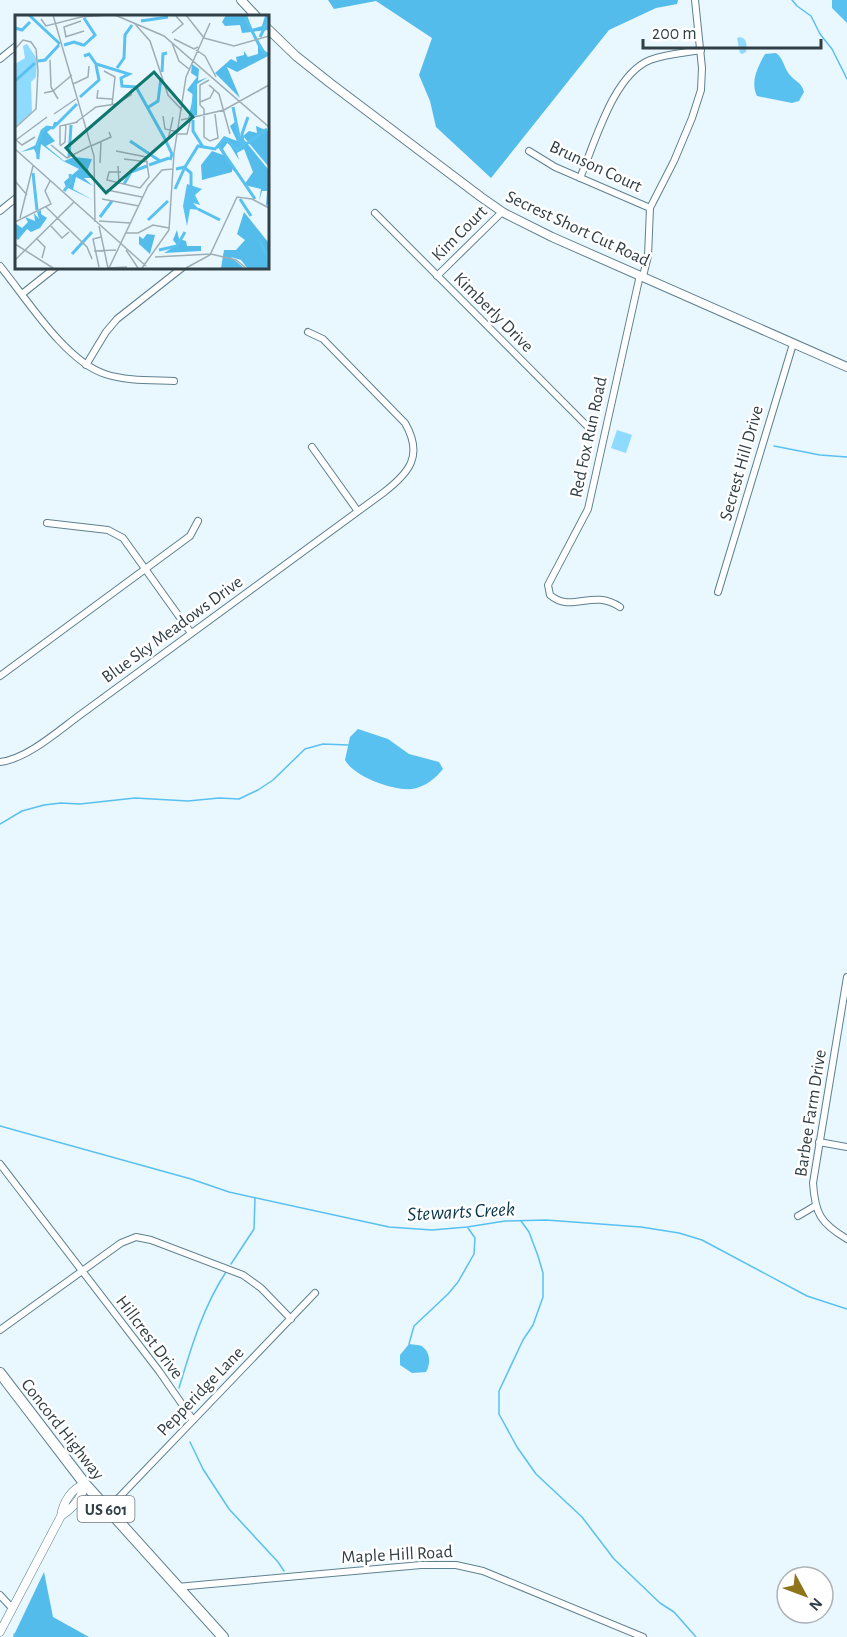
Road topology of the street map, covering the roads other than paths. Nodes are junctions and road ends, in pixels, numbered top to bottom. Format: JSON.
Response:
{"nodes":[{"id":1,"x":241,"y":0,"type":"edge"},
{"id":2,"x":695,"y":0,"type":"edge"},
{"id":3,"x":255,"y":15,"type":"edge"},
{"id":4,"x":268,"y":29,"type":"edge"},
{"id":5,"x":15,"y":47,"type":"edge"},
{"id":6,"x":701,"y":50,"type":"junction"},
{"id":7,"x":0,"y":59,"type":"edge"},
{"id":8,"x":529,"y":151,"type":"dead end"},
{"id":9,"x":580,"y":178,"type":"junction"},
{"id":10,"x":15,"y":199,"type":"edge"},
{"id":11,"x":650,"y":208,"type":"junction"},
{"id":12,"x":0,"y":211,"type":"edge"},
{"id":13,"x":502,"y":212,"type":"junction"},
{"id":14,"x":375,"y":213,"type":"dead end"},
{"id":15,"x":0,"y":266,"type":"edge"},
{"id":16,"x":55,"y":268,"type":"edge"},
{"id":17,"x":182,"y":268,"type":"edge"},
{"id":18,"x":437,"y":276,"type":"junction"},
{"id":19,"x":642,"y":276,"type":"junction"},
{"id":20,"x":22,"y":294,"type":"junction"},
{"id":21,"x":308,"y":332,"type":"dead end"},
{"id":22,"x":793,"y":344,"type":"junction"},
{"id":23,"x":86,"y":365,"type":"junction"},
{"id":24,"x":847,"y":367,"type":"edge"},
{"id":25,"x":174,"y":381,"type":"dead end"},
{"id":26,"x":592,"y":431,"type":"dead end"},
{"id":27,"x":312,"y":447,"type":"dead end"},
{"id":28,"x":357,"y":510,"type":"junction"},
{"id":29,"x":198,"y":521,"type":"dead end"},
{"id":30,"x":47,"y":523,"type":"dead end"},
{"id":31,"x":146,"y":568,"type":"junction"},
{"id":32,"x":718,"y":591,"type":"dead end"},
{"id":33,"x":620,"y":607,"type":"dead end"},
{"id":34,"x":191,"y":633,"type":"junction"},
{"id":35,"x":0,"y":676,"type":"edge"},
{"id":36,"x":0,"y":762,"type":"edge"},
{"id":37,"x":847,"y":977,"type":"edge"},
{"id":38,"x":844,"y":1004,"type":"edge"},
{"id":39,"x":819,"y":1142,"type":"junction"},
{"id":40,"x":847,"y":1147,"type":"edge"},
{"id":41,"x":0,"y":1164,"type":"edge"},
{"id":42,"x":815,"y":1206,"type":"junction"},
{"id":43,"x":798,"y":1216,"type":"dead end"},
{"id":44,"x":847,"y":1239,"type":"edge"},
{"id":45,"x":82,"y":1272,"type":"junction"},
{"id":46,"x":315,"y":1293,"type":"dead end"},
{"id":47,"x":291,"y":1318,"type":"junction"},
{"id":48,"x":0,"y":1330,"type":"edge"},
{"id":49,"x":0,"y":1373,"type":"edge"},
{"id":50,"x":193,"y":1420,"type":"junction"},
{"id":51,"x":84,"y":1484,"type":"junction"},
{"id":52,"x":107,"y":1510,"type":"junction"},
{"id":53,"x":176,"y":1587,"type":"junction"},
{"id":54,"x":0,"y":1595,"type":"edge"},
{"id":55,"x":12,"y":1608,"type":"junction"},
{"id":56,"x":0,"y":1632,"type":"edge"},
{"id":57,"x":223,"y":1637,"type":"edge"},
{"id":58,"x":643,"y":1637,"type":"edge"}],
"edges":[{"from":1,"to":3,"type":"main road"},
{"from":2,"to":6,"type":"street"},
{"from":4,"to":13,"type":"main road","name":"Secrest Short Cut Road"},
{"from":5,"to":7,"type":"street"},
{"from":6,"to":9,"type":"street"},
{"from":6,"to":11,"type":"street"},
{"from":8,"to":9,"type":"street","name":"Brunson Court"},
{"from":9,"to":11,"type":"street","name":"Brunson Court"},
{"from":10,"to":12,"type":"street"},
{"from":11,"to":19,"type":"street","name":"Red Fox Run Road"},
{"from":13,"to":18,"type":"street","name":"Kim Court"},
{"from":13,"to":19,"type":"main road","name":"Secrest Short Cut Road"},
{"from":14,"to":18,"type":"street","name":"Kimberly Drive"},
{"from":15,"to":20,"type":"street"},
{"from":16,"to":20,"type":"street"},
{"from":17,"to":23,"type":"street"},
{"from":18,"to":26,"type":"street","name":"Kimberly Drive"},
{"from":19,"to":22,"type":"main road","name":"Secrest Short Cut Road"},
{"from":19,"to":33,"type":"street","name":"Red Fox Run Road"},
{"from":20,"to":23,"type":"street"},
{"from":21,"to":28,"type":"street","name":"Blue Sky Meadows Drive"},
{"from":22,"to":24,"type":"main road","name":"Secrest Short Cut Road"},
{"from":22,"to":32,"type":"street","name":"Secrest Hill Drive"},
{"from":23,"to":25,"type":"street"},
{"from":27,"to":28,"type":"street"},
{"from":28,"to":34,"type":"street","name":"Blue Sky Meadows Drive"},
{"from":29,"to":31,"type":"street"},
{"from":30,"to":31,"type":"street"},
{"from":31,"to":34,"type":"street"},
{"from":31,"to":35,"type":"street"},
{"from":34,"to":36,"type":"street","name":"Blue Sky Meadows Drive"},
{"from":37,"to":38,"type":"street","name":"Barbee Farm Drive"},
{"from":38,"to":39,"type":"street","name":"Barbee Farm Drive"},
{"from":39,"to":40,"type":"street"},
{"from":39,"to":42,"type":"street","name":"Barbee Farm Drive"},
{"from":41,"to":45,"type":"street","name":"Hillcrest Drive"},
{"from":42,"to":43,"type":"street"},
{"from":42,"to":44,"type":"street"},
{"from":45,"to":47,"type":"street"},
{"from":45,"to":48,"type":"street"},
{"from":45,"to":50,"type":"street","name":"Hillcrest Drive"},
{"from":46,"to":47,"type":"street","name":"Pepperidge Lane"},
{"from":47,"to":50,"type":"street","name":"Pepperidge Lane"},
{"from":49,"to":51,"type":"highway","name":"Concord Highway","number":"US 601"},
{"from":50,"to":52,"type":"street","name":"Pepperidge Lane"},
{"from":51,"to":52,"type":"highway","name":"Concord Highway","number":"US 601"},
{"from":51,"to":55,"type":"street"},
{"from":52,"to":53,"type":"highway","name":"Concord Highway","number":"US 601"},
{"from":53,"to":57,"type":"highway","name":"Concord Highway","number":"US 601"},
{"from":53,"to":58,"type":"street","name":"Maple Hill Road"},
{"from":54,"to":55,"type":"street"},
{"from":55,"to":56,"type":"street"}]}
